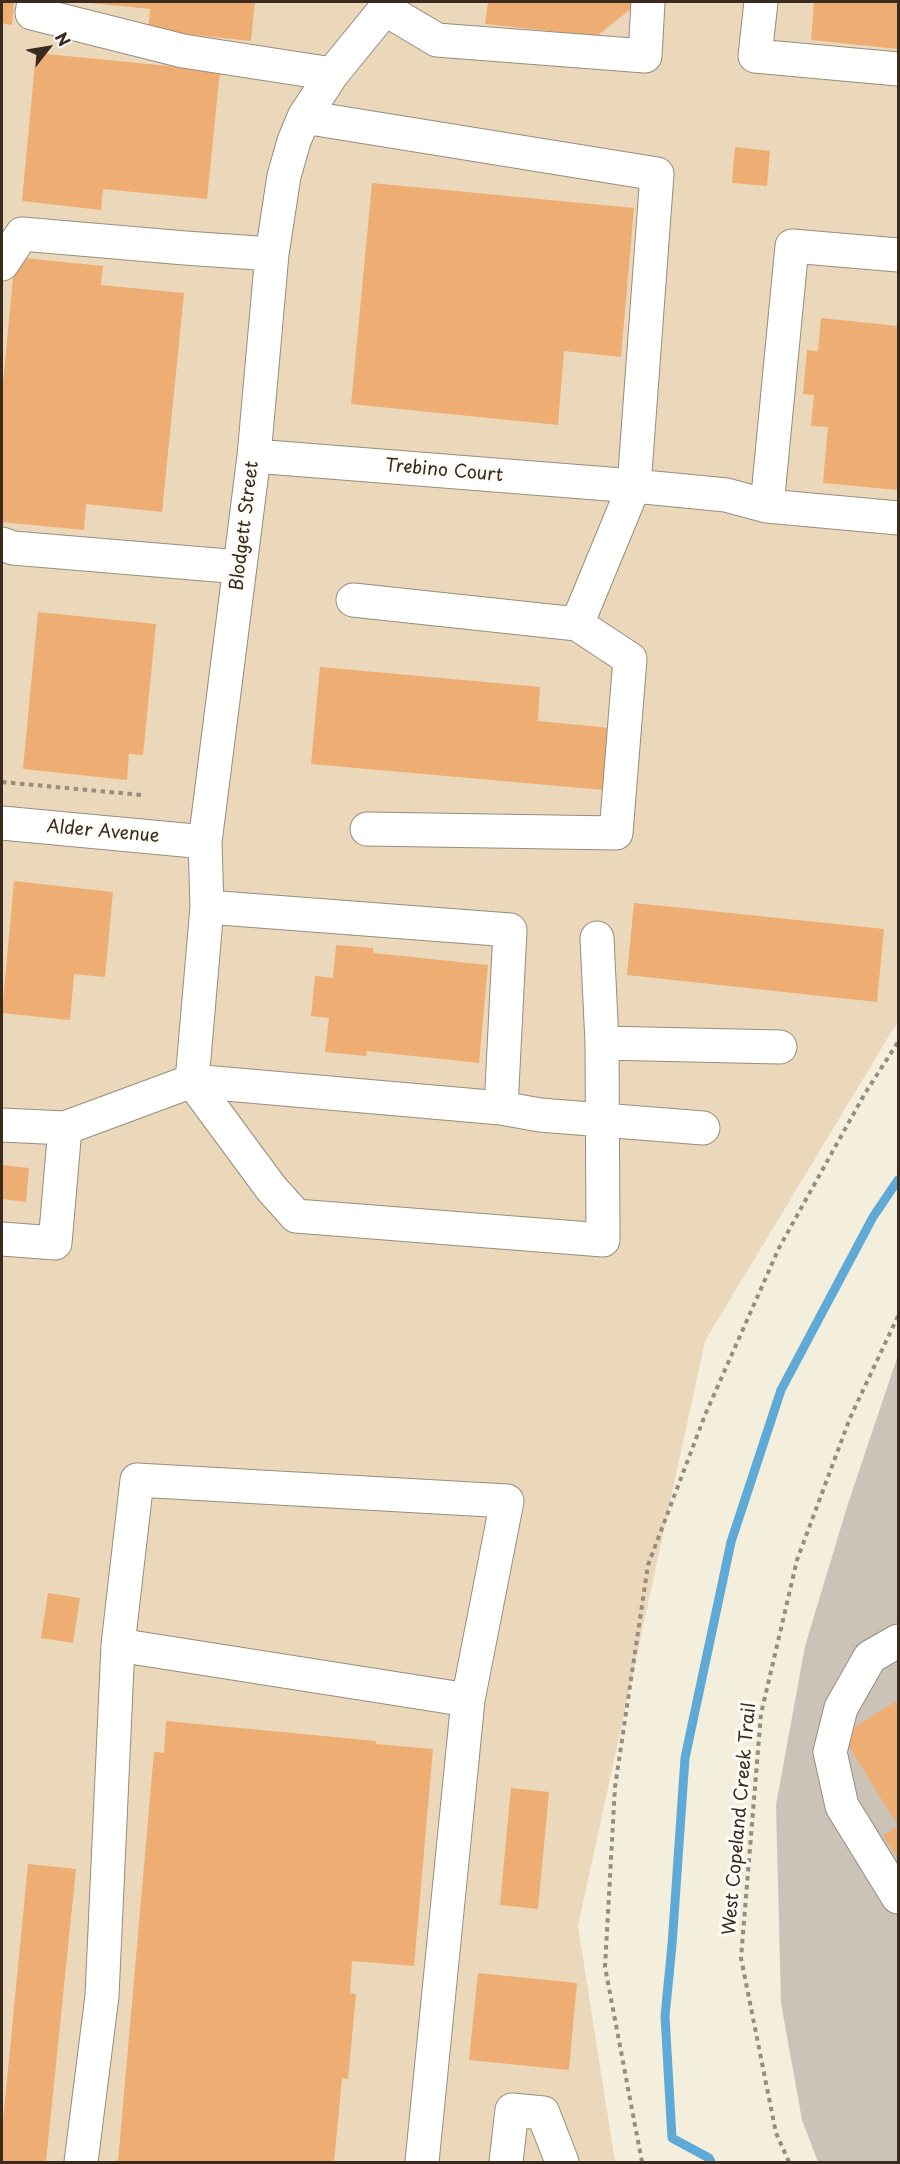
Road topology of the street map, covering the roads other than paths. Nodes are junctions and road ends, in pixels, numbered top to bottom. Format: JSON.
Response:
{"nodes":[{"id":1,"x":34,"y":2,"type":"edge"},
{"id":2,"x":648,"y":2,"type":"edge"},
{"id":3,"x":761,"y":2,"type":"edge"},
{"id":4,"x":387,"y":5,"type":"edge"},
{"id":5,"x":898,"y":69,"type":"edge"},
{"id":6,"x":332,"y":74,"type":"junction"},
{"id":7,"x":304,"y":117,"type":"junction"},
{"id":8,"x":272,"y":254,"type":"junction"},
{"id":9,"x":898,"y":255,"type":"edge"},
{"id":10,"x":2,"y":264,"type":"edge"},
{"id":11,"x":254,"y":456,"type":"junction"},
{"id":12,"x":634,"y":486,"type":"junction"},
{"id":13,"x":767,"y":506,"type":"junction"},
{"id":14,"x":898,"y":518,"type":"edge"},
{"id":15,"x":2,"y":544,"type":"edge"},
{"id":16,"x":240,"y":567,"type":"junction"},
{"id":17,"x":353,"y":600,"type":"dead end"},
{"id":18,"x":577,"y":624,"type":"junction"},
{"id":19,"x":2,"y":823,"type":"edge"},
{"id":20,"x":367,"y":829,"type":"dead end"},
{"id":21,"x":205,"y":842,"type":"junction"},
{"id":22,"x":207,"y":907,"type":"junction"},
{"id":23,"x":597,"y":938,"type":"dead end"},
{"id":24,"x":602,"y":1043,"type":"junction"},
{"id":25,"x":780,"y":1047,"type":"dead end"},
{"id":26,"x":192,"y":1081,"type":"junction"},
{"id":27,"x":501,"y":1108,"type":"junction"},
{"id":28,"x":603,"y":1119,"type":"junction"},
{"id":29,"x":2,"y":1125,"type":"edge"},
{"id":30,"x":65,"y":1128,"type":"junction"},
{"id":31,"x":703,"y":1128,"type":"dead end"},
{"id":32,"x":2,"y":1239,"type":"edge"},
{"id":33,"x":898,"y":1641,"type":"edge"},
{"id":34,"x":118,"y":1645,"type":"junction"},
{"id":35,"x":468,"y":1700,"type":"junction"},
{"id":36,"x":898,"y":1897,"type":"edge"},
{"id":37,"x":81,"y":2163,"type":"edge"},
{"id":38,"x":422,"y":2163,"type":"edge"},
{"id":39,"x":506,"y":2163,"type":"edge"},
{"id":40,"x":562,"y":2163,"type":"edge"}],
"edges":[{"from":1,"to":6,"type":"street"},
{"from":2,"to":4,"type":"street"},
{"from":3,"to":5,"type":"street"},
{"from":4,"to":6,"type":"street","name":"Blodgett Street"},
{"from":6,"to":7,"type":"street","name":"Blodgett Street"},
{"from":7,"to":8,"type":"street","name":"Blodgett Street"},
{"from":7,"to":12,"type":"street"},
{"from":8,"to":10,"type":"street"},
{"from":8,"to":11,"type":"street","name":"Blodgett Street"},
{"from":9,"to":13,"type":"street"},
{"from":11,"to":12,"type":"street","name":"Trebino Court"},
{"from":11,"to":16,"type":"street","name":"Blodgett Street"},
{"from":12,"to":13,"type":"street","name":"Trebino Court"},
{"from":12,"to":18,"type":"street"},
{"from":13,"to":14,"type":"street","name":"Trebino Court"},
{"from":15,"to":16,"type":"street"},
{"from":16,"to":21,"type":"street","name":"Blodgett Street"},
{"from":17,"to":18,"type":"street"},
{"from":18,"to":20,"type":"street"},
{"from":19,"to":21,"type":"street","name":"Alder Avenue"},
{"from":21,"to":22,"type":"street","name":"Blodgett Street"},
{"from":22,"to":26,"type":"street","name":"Blodgett Street"},
{"from":22,"to":27,"type":"street"},
{"from":23,"to":24,"type":"street"},
{"from":24,"to":25,"type":"street"},
{"from":24,"to":28,"type":"street"},
{"from":26,"to":27,"type":"street"},
{"from":26,"to":28,"type":"street"},
{"from":26,"to":30,"type":"street"},
{"from":27,"to":28,"type":"street"},
{"from":28,"to":31,"type":"street"},
{"from":29,"to":30,"type":"street"},
{"from":30,"to":32,"type":"street"},
{"from":33,"to":36,"type":"street"},
{"from":34,"to":35,"type":"street"},
{"from":34,"to":35,"type":"street"},
{"from":34,"to":37,"type":"street"},
{"from":35,"to":38,"type":"street"},
{"from":39,"to":40,"type":"street"}]}
